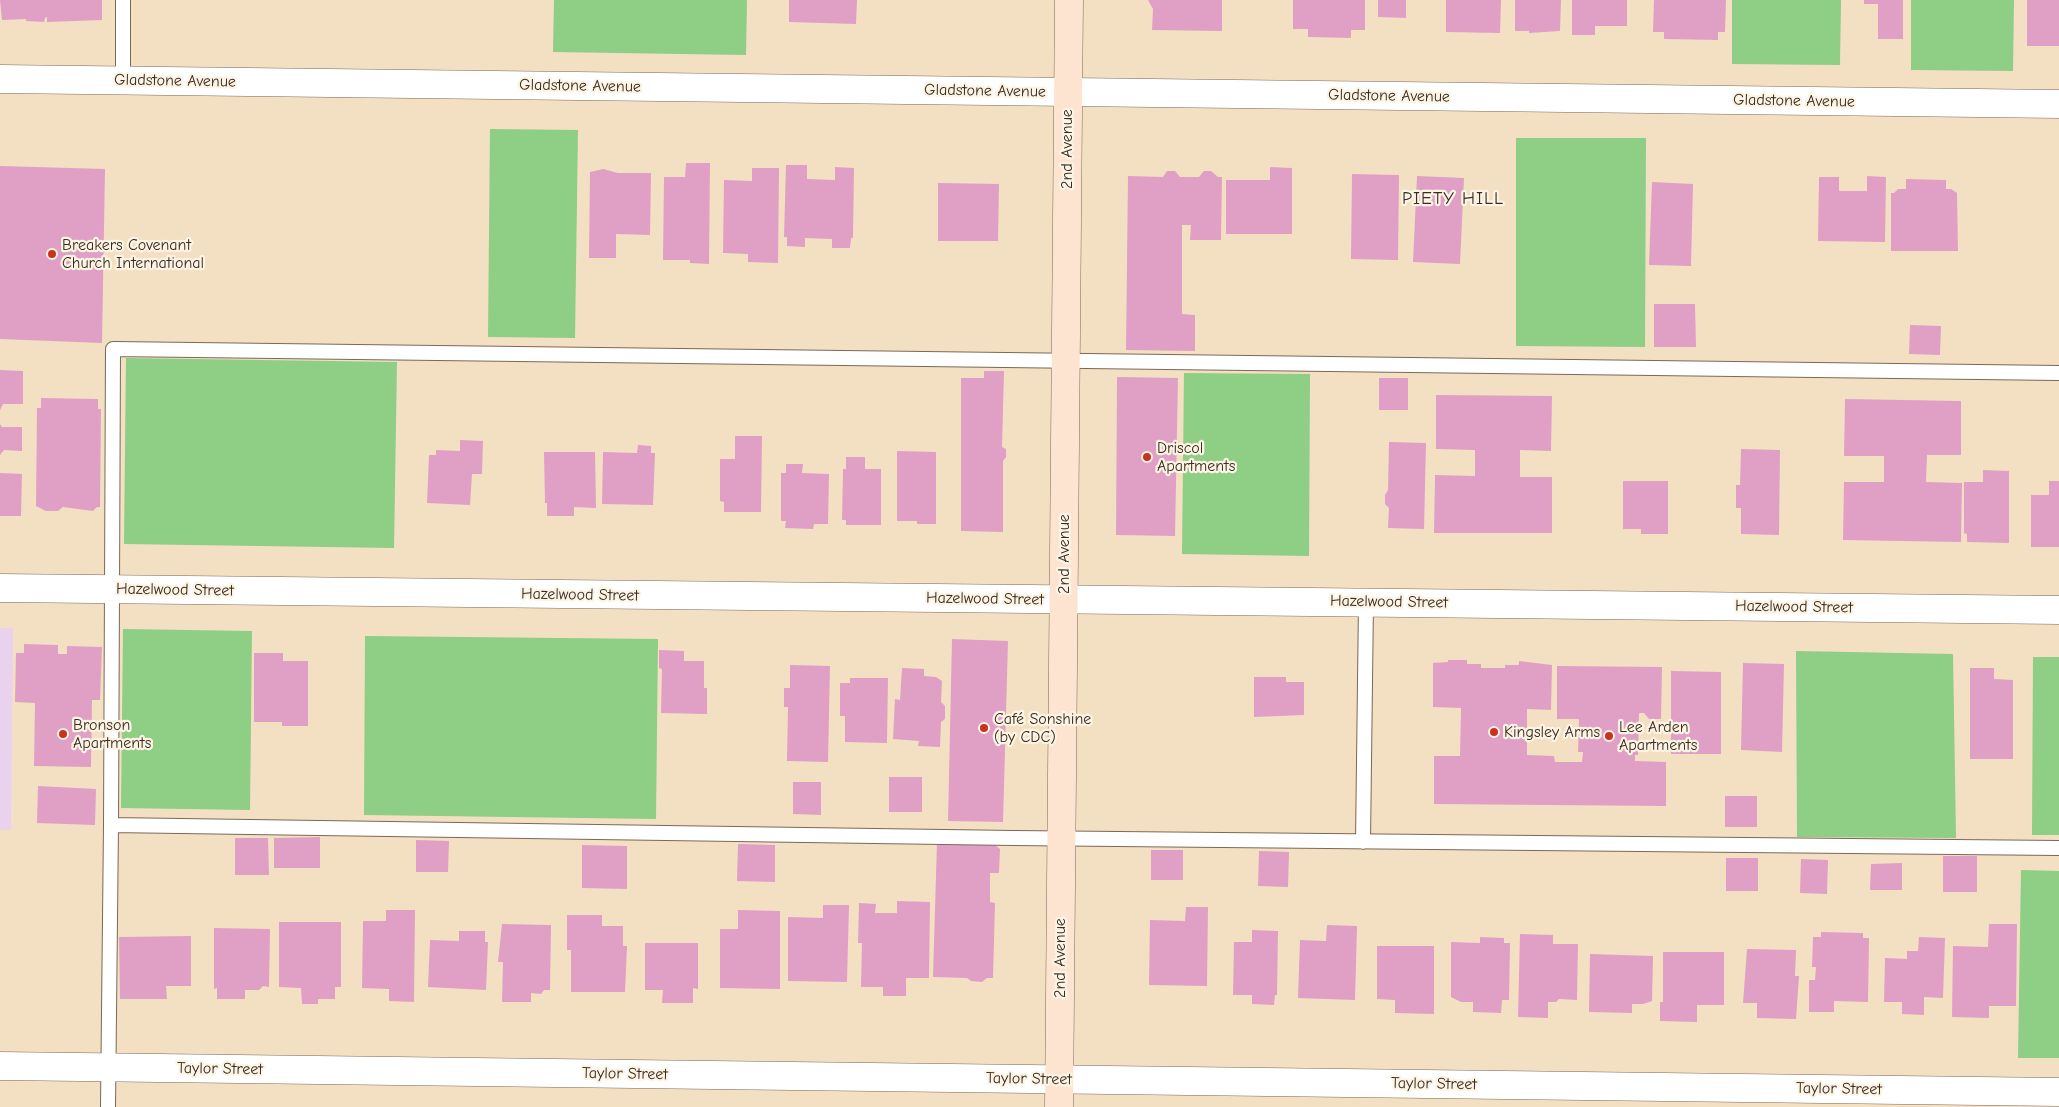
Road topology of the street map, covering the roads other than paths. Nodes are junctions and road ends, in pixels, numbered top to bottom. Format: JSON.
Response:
{"nodes":[{"id":1,"x":124,"y":0,"type":"edge"},
{"id":2,"x":1068,"y":0,"type":"edge"},
{"id":3,"x":0,"y":79,"type":"edge"},
{"id":4,"x":123,"y":81,"type":"junction"},
{"id":5,"x":1068,"y":92,"type":"junction"},
{"id":6,"x":2059,"y":104,"type":"edge"},
{"id":7,"x":1066,"y":360,"type":"junction"},
{"id":8,"x":2059,"y":373,"type":"edge"},
{"id":9,"x":0,"y":588,"type":"edge"},
{"id":10,"x":112,"y":590,"type":"junction"},
{"id":11,"x":1064,"y":599,"type":"junction"},
{"id":12,"x":1366,"y":602,"type":"junction"},
{"id":13,"x":2059,"y":610,"type":"edge"},
{"id":14,"x":112,"y":825,"type":"junction"},
{"id":15,"x":1061,"y":838,"type":"junction"},
{"id":16,"x":1363,"y":842,"type":"junction"},
{"id":17,"x":2059,"y":848,"type":"edge"},
{"id":18,"x":0,"y":1066,"type":"edge"},
{"id":19,"x":109,"y":1067,"type":"junction"},
{"id":20,"x":1060,"y":1079,"type":"junction"},
{"id":21,"x":2059,"y":1092,"type":"edge"},
{"id":22,"x":108,"y":1107,"type":"edge"},
{"id":23,"x":1059,"y":1107,"type":"edge"}],
"edges":[{"from":1,"to":4,"type":"lane"},
{"from":2,"to":5,"type":"street","name":"2nd Avenue"},
{"from":3,"to":4,"type":"street","name":"Gladstone Avenue"},
{"from":4,"to":5,"type":"street","name":"Gladstone Avenue"},
{"from":5,"to":6,"type":"street","name":"Gladstone Avenue"},
{"from":5,"to":7,"type":"street","name":"2nd Avenue"},
{"from":7,"to":8,"type":"lane"},
{"from":7,"to":10,"type":"lane"},
{"from":7,"to":11,"type":"street","name":"2nd Avenue"},
{"from":9,"to":10,"type":"street","name":"Hazelwood Street"},
{"from":10,"to":11,"type":"street","name":"Hazelwood Street"},
{"from":10,"to":14,"type":"lane"},
{"from":11,"to":12,"type":"street","name":"Hazelwood Street"},
{"from":11,"to":15,"type":"street","name":"2nd Avenue"},
{"from":12,"to":13,"type":"street","name":"Hazelwood Street"},
{"from":12,"to":16,"type":"lane"},
{"from":14,"to":15,"type":"lane"},
{"from":14,"to":19,"type":"lane"},
{"from":15,"to":16,"type":"lane"},
{"from":15,"to":20,"type":"street","name":"2nd Avenue"},
{"from":16,"to":17,"type":"lane"},
{"from":18,"to":19,"type":"street","name":"Taylor Street"},
{"from":19,"to":20,"type":"street","name":"Taylor Street"},
{"from":19,"to":22,"type":"lane"},
{"from":20,"to":21,"type":"street","name":"Taylor Street"},
{"from":20,"to":23,"type":"street","name":"2nd Avenue"}]}
